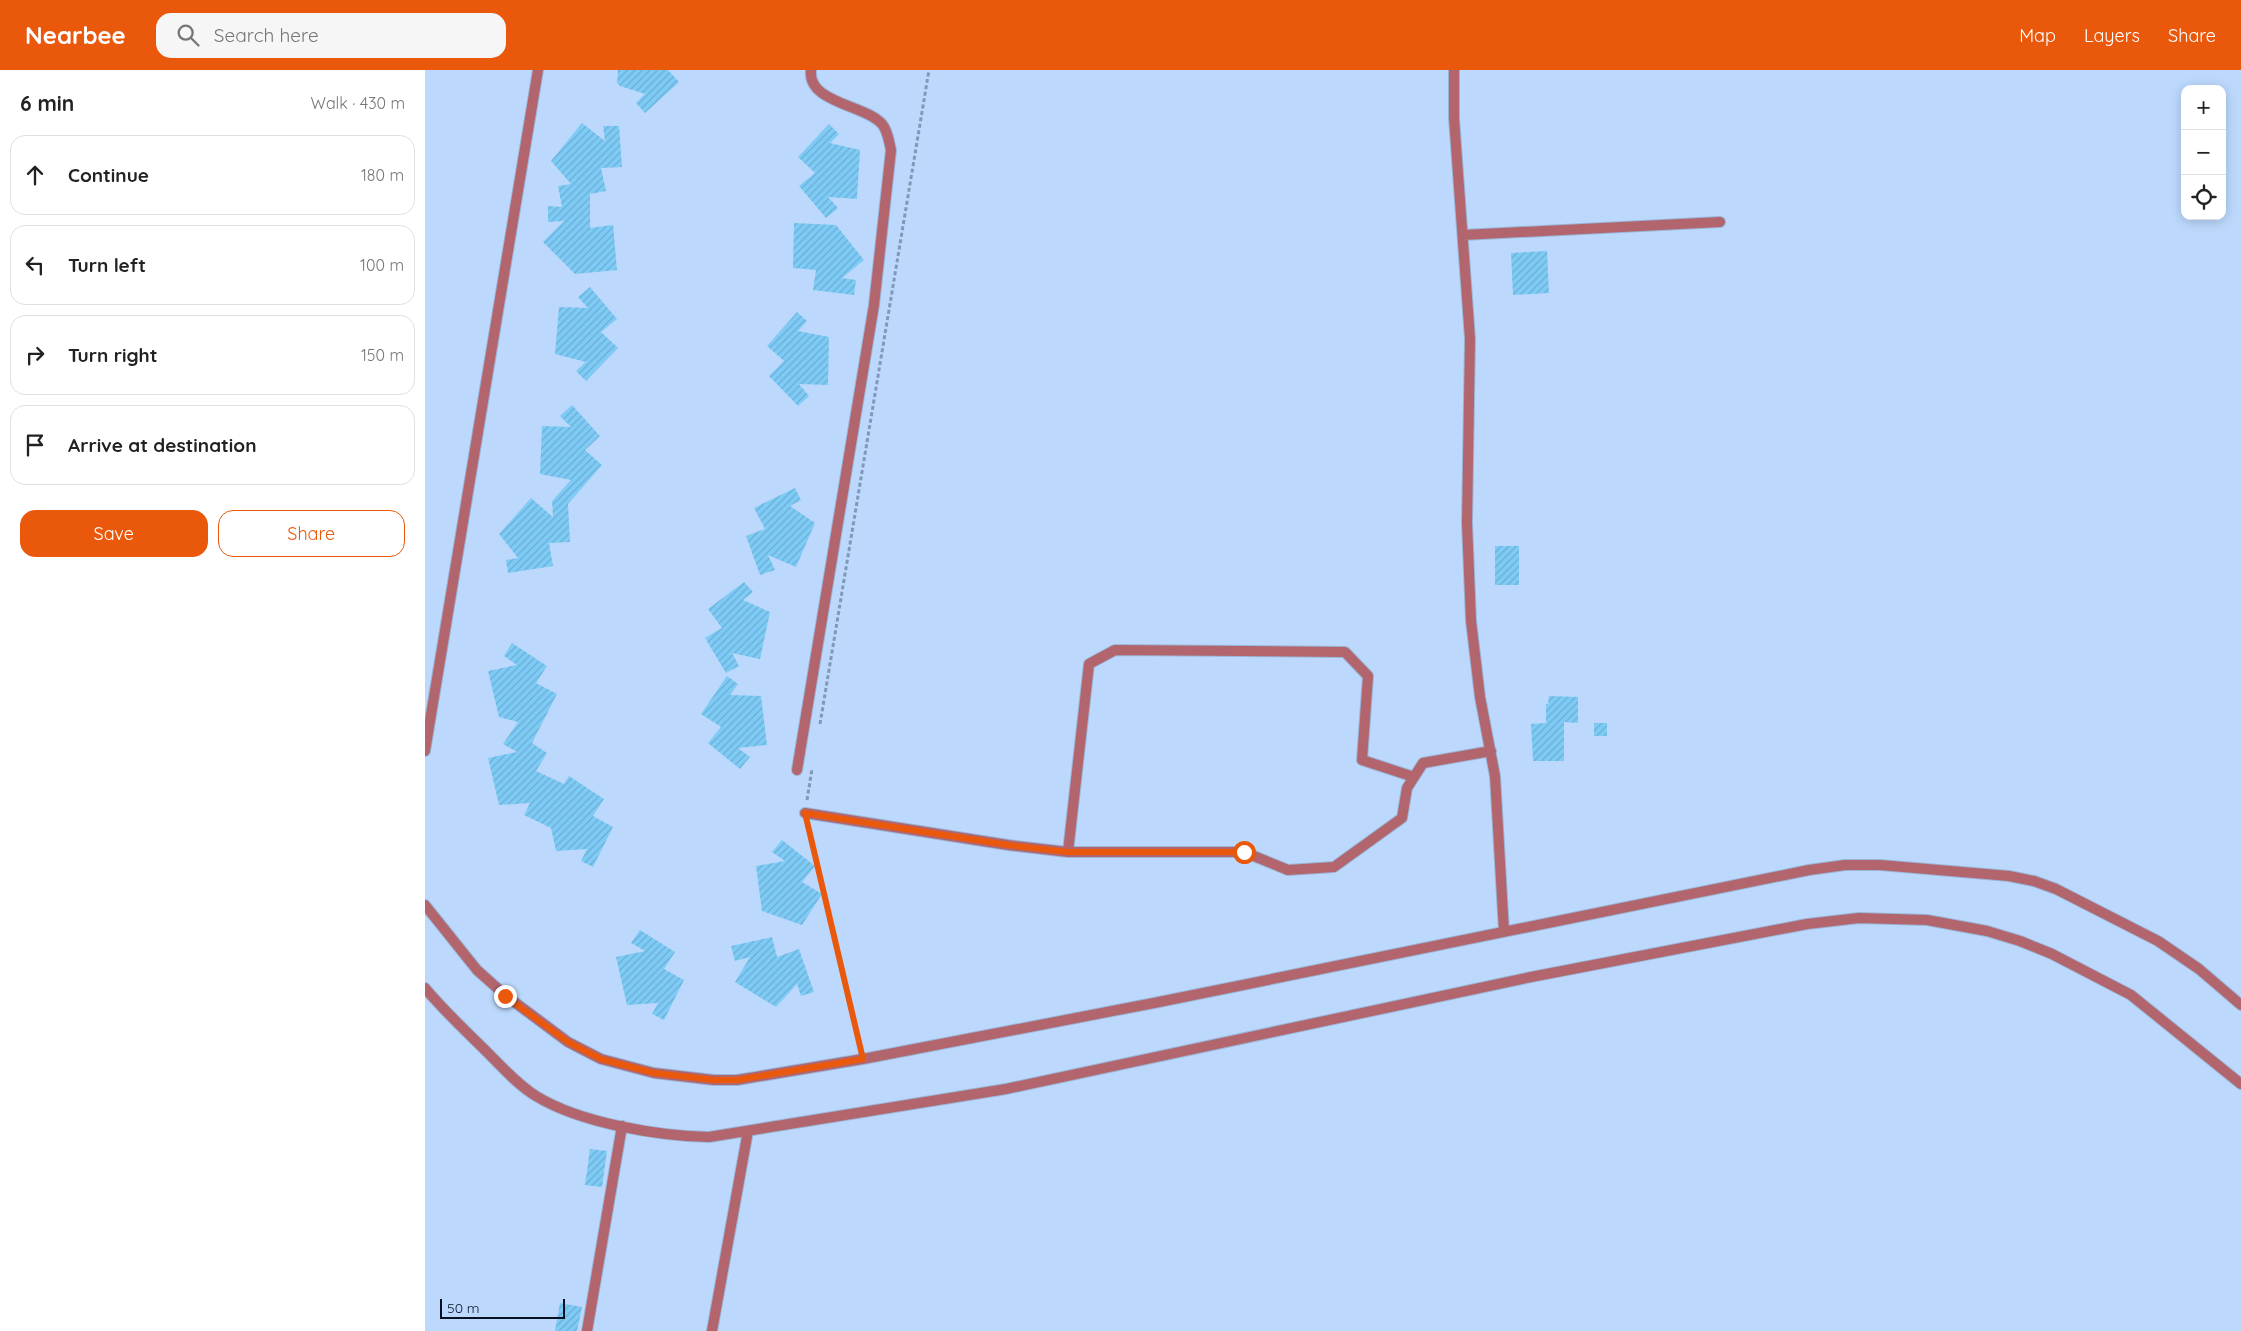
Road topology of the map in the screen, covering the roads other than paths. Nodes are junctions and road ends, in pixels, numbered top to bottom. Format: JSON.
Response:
{"nodes":[{"id":1,"x":538,"y":70,"type":"edge"},
{"id":2,"x":811,"y":70,"type":"edge"},
{"id":3,"x":1454,"y":70,"type":"edge"},
{"id":4,"x":1720,"y":222,"type":"dead end"},
{"id":5,"x":1463,"y":236,"type":"junction"},
{"id":6,"x":425,"y":751,"type":"edge"},
{"id":7,"x":1491,"y":752,"type":"junction"},
{"id":8,"x":797,"y":770,"type":"dead end"},
{"id":9,"x":1414,"y":777,"type":"junction"},
{"id":10,"x":805,"y":813,"type":"road end"},
{"id":11,"x":1068,"y":852,"type":"junction"},
{"id":12,"x":425,"y":905,"type":"edge"},
{"id":13,"x":1504,"y":932,"type":"junction"},
{"id":14,"x":425,"y":988,"type":"edge"},
{"id":15,"x":2241,"y":1006,"type":"edge"},
{"id":16,"x":2241,"y":1084,"type":"edge"},
{"id":17,"x":622,"y":1126,"type":"junction"},
{"id":18,"x":748,"y":1131,"type":"junction"},
{"id":19,"x":587,"y":1331,"type":"edge"},
{"id":20,"x":712,"y":1331,"type":"edge"}],
"edges":[{"from":1,"to":6,"type":"street"},
{"from":2,"to":8,"type":"street"},
{"from":3,"to":5,"type":"street"},
{"from":4,"to":5,"type":"street"},
{"from":5,"to":7,"type":"street"},
{"from":7,"to":9,"type":"street"},
{"from":7,"to":13,"type":"street"},
{"from":9,"to":11,"type":"street"},
{"from":9,"to":11,"type":"street"},
{"from":10,"to":11,"type":"street"},
{"from":12,"to":13,"type":"street"},
{"from":13,"to":15,"type":"street"},
{"from":14,"to":17,"type":"street"},
{"from":16,"to":18,"type":"street"},
{"from":17,"to":18,"type":"street"},
{"from":17,"to":19,"type":"street"},
{"from":18,"to":20,"type":"street"}]}
